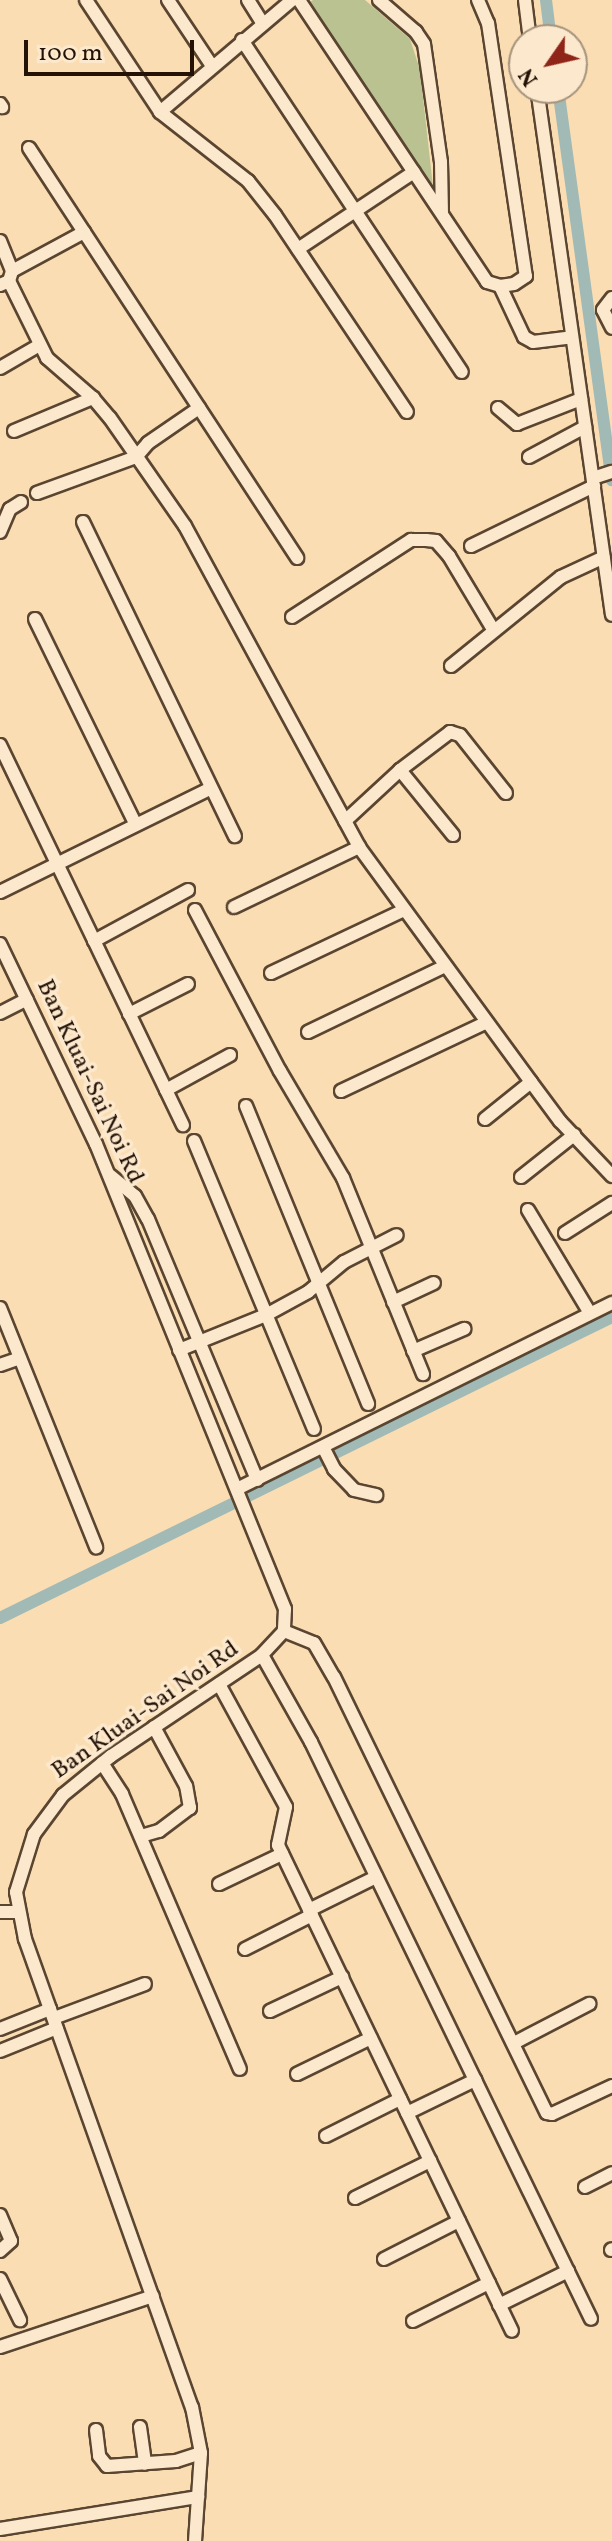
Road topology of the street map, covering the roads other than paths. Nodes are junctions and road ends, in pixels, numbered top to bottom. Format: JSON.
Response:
{"nodes":[{"id":1,"x":86,"y":0,"type":"edge"},
{"id":2,"x":168,"y":0,"type":"edge"},
{"id":3,"x":248,"y":0,"type":"edge"},
{"id":4,"x":292,"y":0,"type":"edge"},
{"id":5,"x":299,"y":0,"type":"edge"},
{"id":6,"x":379,"y":0,"type":"edge"},
{"id":7,"x":478,"y":0,"type":"edge"},
{"id":8,"x":525,"y":0,"type":"edge"},
{"id":9,"x":262,"y":22,"type":"junction"},
{"id":10,"x":528,"y":24,"type":"edge"},
{"id":11,"x":242,"y":40,"type":"junction"},
{"id":12,"x":212,"y":66,"type":"junction"},
{"id":13,"x":539,"y":104,"type":"edge"},
{"id":14,"x":160,"y":112,"type":"junction"},
{"id":15,"x":29,"y":148,"type":"dead end"},
{"id":16,"x":414,"y":172,"type":"junction"},
{"id":17,"x":355,"y":211,"type":"junction"},
{"id":18,"x":442,"y":214,"type":"junction"},
{"id":19,"x":84,"y":232,"type":"junction"},
{"id":20,"x":0,"y":241,"type":"edge"},
{"id":21,"x":298,"y":249,"type":"junction"},
{"id":22,"x":7,"y":279,"type":"edge"},
{"id":23,"x":500,"y":286,"type":"junction"},
{"id":24,"x":612,"y":298,"type":"edge"},
{"id":25,"x":612,"y":328,"type":"edge"},
{"id":26,"x":572,"y":337,"type":"junction"},
{"id":27,"x":38,"y":346,"type":"junction"},
{"id":28,"x":0,"y":368,"type":"edge"},
{"id":29,"x":462,"y":372,"type":"dead end"},
{"id":30,"x":93,"y":398,"type":"junction"},
{"id":31,"x":581,"y":399,"type":"junction"},
{"id":32,"x":199,"y":408,"type":"junction"},
{"id":33,"x":498,"y":408,"type":"dead end"},
{"id":34,"x":407,"y":412,"type":"dead end"},
{"id":35,"x":585,"y":427,"type":"junction"},
{"id":36,"x":14,"y":431,"type":"dead end"},
{"id":37,"x":136,"y":457,"type":"junction"},
{"id":38,"x":529,"y":457,"type":"dead end"},
{"id":39,"x":600,"y":477,"type":"edge"},
{"id":40,"x":37,"y":493,"type":"dead end"},
{"id":41,"x":21,"y":502,"type":"dead end"},
{"id":42,"x":83,"y":522,"type":"dead end"},
{"id":43,"x":0,"y":532,"type":"edge"},
{"id":44,"x":471,"y":546,"type":"dead end"},
{"id":45,"x":604,"y":557,"type":"junction"},
{"id":46,"x":297,"y":558,"type":"dead end"},
{"id":47,"x":612,"y":615,"type":"edge"},
{"id":48,"x":292,"y":617,"type":"dead end"},
{"id":49,"x":35,"y":619,"type":"dead end"},
{"id":50,"x":494,"y":631,"type":"junction"},
{"id":51,"x":451,"y":666,"type":"dead end"},
{"id":52,"x":0,"y":745,"type":"edge"},
{"id":53,"x":400,"y":770,"type":"junction"},
{"id":54,"x":211,"y":788,"type":"junction"},
{"id":55,"x":506,"y":793,"type":"dead end"},
{"id":56,"x":345,"y":821,"type":"junction"},
{"id":57,"x":136,"y":825,"type":"junction"},
{"id":58,"x":453,"y":835,"type":"dead end"},
{"id":59,"x":235,"y":836,"type":"dead end"},
{"id":60,"x":359,"y":847,"type":"junction"},
{"id":61,"x":57,"y":864,"type":"junction"},
{"id":62,"x":188,"y":890,"type":"dead end"},
{"id":63,"x":0,"y":892,"type":"edge"},
{"id":64,"x":234,"y":907,"type":"dead end"},
{"id":65,"x":195,"y":910,"type":"dead end"},
{"id":66,"x":404,"y":910,"type":"junction"},
{"id":67,"x":94,"y":941,"type":"junction"},
{"id":68,"x":0,"y":944,"type":"edge"},
{"id":69,"x":445,"y":966,"type":"junction"},
{"id":70,"x":271,"y":973,"type":"dead end"},
{"id":71,"x":188,"y":984,"type":"dead end"},
{"id":72,"x":27,"y":999,"type":"junction"},
{"id":73,"x":0,"y":1013,"type":"edge"},
{"id":74,"x":129,"y":1014,"type":"junction"},
{"id":75,"x":485,"y":1023,"type":"junction"},
{"id":76,"x":308,"y":1032,"type":"dead end"},
{"id":77,"x":230,"y":1055,"type":"dead end"},
{"id":78,"x":531,"y":1082,"type":"junction"},
{"id":79,"x":166,"y":1090,"type":"junction"},
{"id":80,"x":341,"y":1091,"type":"dead end"},
{"id":81,"x":246,"y":1106,"type":"dead end"},
{"id":82,"x":485,"y":1119,"type":"dead end"},
{"id":83,"x":183,"y":1125,"type":"dead end"},
{"id":84,"x":574,"y":1135,"type":"junction"},
{"id":85,"x":194,"y":1141,"type":"dead end"},
{"id":86,"x":109,"y":1174,"type":"junction"},
{"id":87,"x":612,"y":1176,"type":"edge"},
{"id":88,"x":521,"y":1177,"type":"dead end"},
{"id":89,"x":612,"y":1203,"type":"edge"},
{"id":90,"x":528,"y":1210,"type":"dead end"},
{"id":91,"x":565,"y":1233,"type":"dead end"},
{"id":92,"x":397,"y":1235,"type":"dead end"},
{"id":93,"x":371,"y":1248,"type":"junction"},
{"id":94,"x":319,"y":1283,"type":"junction"},
{"id":95,"x":434,"y":1283,"type":"dead end"},
{"id":96,"x":393,"y":1302,"type":"junction"},
{"id":97,"x":612,"y":1303,"type":"edge"},
{"id":98,"x":0,"y":1308,"type":"edge"},
{"id":99,"x":590,"y":1313,"type":"junction"},
{"id":100,"x":266,"y":1315,"type":"junction"},
{"id":101,"x":464,"y":1329,"type":"dead end"},
{"id":102,"x":200,"y":1341,"type":"junction"},
{"id":103,"x":179,"y":1350,"type":"junction"},
{"id":104,"x":413,"y":1351,"type":"junction"},
{"id":105,"x":20,"y":1358,"type":"junction"},
{"id":106,"x":0,"y":1365,"type":"edge"},
{"id":107,"x":423,"y":1374,"type":"dead end"},
{"id":108,"x":368,"y":1404,"type":"dead end"},
{"id":109,"x":314,"y":1429,"type":"dead end"},
{"id":110,"x":324,"y":1449,"type":"junction"},
{"id":111,"x":257,"y":1480,"type":"junction"},
{"id":112,"x":238,"y":1491,"type":"junction"},
{"id":113,"x":376,"y":1495,"type":"dead end"},
{"id":114,"x":96,"y":1547,"type":"dead end"},
{"id":115,"x":284,"y":1631,"type":"junction"},
{"id":116,"x":262,"y":1655,"type":"junction"},
{"id":117,"x":219,"y":1684,"type":"junction"},
{"id":118,"x":154,"y":1727,"type":"junction"},
{"id":119,"x":102,"y":1763,"type":"junction"},
{"id":120,"x":141,"y":1836,"type":"junction"},
{"id":121,"x":282,"y":1854,"type":"junction"},
{"id":122,"x":376,"y":1877,"type":"junction"},
{"id":123,"x":219,"y":1884,"type":"dead end"},
{"id":124,"x":5,"y":1908,"type":"edge"},
{"id":125,"x":311,"y":1912,"type":"junction"},
{"id":126,"x":245,"y":1949,"type":"dead end"},
{"id":127,"x":342,"y":1977,"type":"junction"},
{"id":128,"x":145,"y":1984,"type":"dead end"},
{"id":129,"x":589,"y":2004,"type":"dead end"},
{"id":130,"x":270,"y":2011,"type":"dead end"},
{"id":131,"x":53,"y":2018,"type":"junction"},
{"id":132,"x":0,"y":2029,"type":"edge"},
{"id":133,"x":371,"y":2038,"type":"junction"},
{"id":134,"x":514,"y":2043,"type":"junction"},
{"id":135,"x":0,"y":2051,"type":"edge"},
{"id":136,"x":240,"y":2069,"type":"dead end"},
{"id":137,"x":297,"y":2074,"type":"dead end"},
{"id":138,"x":475,"y":2080,"type":"junction"},
{"id":139,"x":611,"y":2088,"type":"edge"},
{"id":140,"x":400,"y":2099,"type":"junction"},
{"id":141,"x":407,"y":2113,"type":"junction"},
{"id":142,"x":326,"y":2136,"type":"dead end"},
{"id":143,"x":430,"y":2161,"type":"junction"},
{"id":144,"x":612,"y":2173,"type":"edge"},
{"id":145,"x":585,"y":2187,"type":"dead end"},
{"id":146,"x":355,"y":2198,"type":"dead end"},
{"id":147,"x":0,"y":2215,"type":"edge"},
{"id":148,"x":459,"y":2221,"type":"junction"},
{"id":149,"x":0,"y":2251,"type":"edge"},
{"id":150,"x":384,"y":2259,"type":"dead end"},
{"id":151,"x":568,"y":2271,"type":"junction"},
{"id":152,"x":0,"y":2279,"type":"edge"},
{"id":153,"x":489,"y":2283,"type":"junction"},
{"id":154,"x":153,"y":2296,"type":"junction"},
{"id":155,"x":499,"y":2305,"type":"junction"},
{"id":156,"x":591,"y":2319,"type":"dead end"},
{"id":157,"x":20,"y":2320,"type":"dead end"},
{"id":158,"x":413,"y":2321,"type":"dead end"},
{"id":159,"x":512,"y":2331,"type":"dead end"},
{"id":160,"x":0,"y":2347,"type":"edge"},
{"id":161,"x":140,"y":2427,"type":"dead end"},
{"id":162,"x":96,"y":2430,"type":"dead end"},
{"id":163,"x":201,"y":2453,"type":"junction"},
{"id":164,"x":145,"y":2464,"type":"junction"},
{"id":165,"x":198,"y":2497,"type":"junction"},
{"id":166,"x":0,"y":2529,"type":"edge"},
{"id":167,"x":195,"y":2541,"type":"edge"}],
"edges":[{"from":1,"to":14,"type":"street"},
{"from":2,"to":12,"type":"street"},
{"from":3,"to":9,"type":"street"},
{"from":4,"to":9,"type":"street"},
{"from":5,"to":16,"type":"street"},
{"from":6,"to":18,"type":"street"},
{"from":7,"to":23,"type":"street"},
{"from":8,"to":10,"type":"street"},
{"from":9,"to":11,"type":"street"},
{"from":11,"to":12,"type":"street"},
{"from":11,"to":17,"type":"street"},
{"from":12,"to":14,"type":"street"},
{"from":13,"to":26,"type":"street"},
{"from":14,"to":21,"type":"street"},
{"from":15,"to":19,"type":"street"},
{"from":16,"to":17,"type":"street"},
{"from":16,"to":18,"type":"street"},
{"from":17,"to":21,"type":"street"},
{"from":17,"to":29,"type":"street"},
{"from":18,"to":23,"type":"street"},
{"from":19,"to":22,"type":"street"},
{"from":19,"to":32,"type":"street"},
{"from":20,"to":22,"type":"street"},
{"from":21,"to":34,"type":"street"},
{"from":22,"to":27,"type":"street"},
{"from":23,"to":26,"type":"street"},
{"from":24,"to":25,"type":"street"},
{"from":26,"to":31,"type":"street"},
{"from":27,"to":28,"type":"street"},
{"from":27,"to":30,"type":"street"},
{"from":30,"to":36,"type":"street"},
{"from":30,"to":37,"type":"street"},
{"from":31,"to":33,"type":"street"},
{"from":31,"to":35,"type":"street"},
{"from":32,"to":37,"type":"street"},
{"from":32,"to":46,"type":"street"},
{"from":35,"to":38,"type":"street"},
{"from":35,"to":39,"type":"street"},
{"from":37,"to":40,"type":"street"},
{"from":37,"to":56,"type":"street"},
{"from":39,"to":44,"type":"street"},
{"from":39,"to":45,"type":"street"},
{"from":41,"to":43,"type":"street"},
{"from":42,"to":54,"type":"street"},
{"from":45,"to":47,"type":"street"},
{"from":45,"to":50,"type":"street"},
{"from":48,"to":50,"type":"street"},
{"from":49,"to":57,"type":"street"},
{"from":50,"to":51,"type":"street"},
{"from":52,"to":61,"type":"street"},
{"from":53,"to":55,"type":"street"},
{"from":53,"to":56,"type":"street"},
{"from":53,"to":58,"type":"street"},
{"from":54,"to":57,"type":"street"},
{"from":54,"to":59,"type":"street"},
{"from":56,"to":60,"type":"street"},
{"from":57,"to":61,"type":"street"},
{"from":60,"to":64,"type":"street"},
{"from":60,"to":66,"type":"street"},
{"from":61,"to":63,"type":"street"},
{"from":61,"to":67,"type":"street"},
{"from":62,"to":67,"type":"street"},
{"from":65,"to":93,"type":"street"},
{"from":66,"to":69,"type":"street"},
{"from":66,"to":70,"type":"street"},
{"from":67,"to":74,"type":"street"},
{"from":68,"to":72,"type":"street","name":"Ban Kluai-Sai Noi Rd"},
{"from":69,"to":75,"type":"street"},
{"from":69,"to":76,"type":"street"},
{"from":71,"to":74,"type":"street"},
{"from":72,"to":73,"type":"street"},
{"from":72,"to":86,"type":"street","name":"Ban Kluai-Sai Noi Rd"},
{"from":74,"to":79,"type":"street"},
{"from":75,"to":78,"type":"street"},
{"from":75,"to":80,"type":"street"},
{"from":77,"to":79,"type":"street"},
{"from":78,"to":82,"type":"street"},
{"from":78,"to":84,"type":"street"},
{"from":79,"to":83,"type":"street"},
{"from":81,"to":94,"type":"street"},
{"from":84,"to":87,"type":"street"},
{"from":84,"to":88,"type":"street"},
{"from":85,"to":100,"type":"street"},
{"from":86,"to":102,"type":"street"},
{"from":86,"to":103,"type":"street","name":"Ban Kluai-Sai Noi Rd"},
{"from":89,"to":91,"type":"street"},
{"from":90,"to":99,"type":"street"},
{"from":92,"to":93,"type":"street"},
{"from":93,"to":94,"type":"street"},
{"from":93,"to":96,"type":"street"},
{"from":94,"to":100,"type":"street"},
{"from":94,"to":108,"type":"street"},
{"from":95,"to":96,"type":"street"},
{"from":96,"to":104,"type":"street"},
{"from":97,"to":99,"type":"street"},
{"from":98,"to":105,"type":"street"},
{"from":99,"to":110,"type":"street"},
{"from":100,"to":102,"type":"street"},
{"from":100,"to":109,"type":"street"},
{"from":101,"to":104,"type":"street"},
{"from":102,"to":103,"type":"street"},
{"from":102,"to":111,"type":"street"},
{"from":103,"to":112,"type":"street","name":"Ban Kluai-Sai Noi Rd"},
{"from":104,"to":107,"type":"street"},
{"from":105,"to":106,"type":"street"},
{"from":105,"to":114,"type":"street"},
{"from":110,"to":111,"type":"street"},
{"from":110,"to":113,"type":"street"},
{"from":111,"to":112,"type":"street"},
{"from":112,"to":115,"type":"street","name":"Ban Kluai-Sai Noi Rd"},
{"from":115,"to":116,"type":"street","name":"Ban Kluai-Sai Noi Rd"},
{"from":115,"to":134,"type":"street"},
{"from":116,"to":117,"type":"street","name":"Ban Kluai-Sai Noi Rd"},
{"from":116,"to":122,"type":"street"},
{"from":117,"to":118,"type":"street","name":"Ban Kluai-Sai Noi Rd"},
{"from":117,"to":121,"type":"street"},
{"from":118,"to":119,"type":"street","name":"Ban Kluai-Sai Noi Rd"},
{"from":118,"to":120,"type":"street"},
{"from":119,"to":120,"type":"street"},
{"from":119,"to":124,"type":"street","name":"Ban Kluai-Sai Noi Rd"},
{"from":120,"to":136,"type":"street"},
{"from":121,"to":123,"type":"street"},
{"from":121,"to":125,"type":"street"},
{"from":122,"to":125,"type":"street"},
{"from":122,"to":138,"type":"street"},
{"from":124,"to":131,"type":"street","name":"Ban Kluai-Sai Noi Rd"},
{"from":125,"to":126,"type":"street"},
{"from":125,"to":127,"type":"street"},
{"from":127,"to":130,"type":"street"},
{"from":127,"to":133,"type":"street"},
{"from":128,"to":131,"type":"street"},
{"from":129,"to":134,"type":"street"},
{"from":131,"to":132,"type":"street"},
{"from":131,"to":135,"type":"street"},
{"from":131,"to":154,"type":"street","name":"Ban Kluai-Sai Noi Rd"},
{"from":133,"to":137,"type":"street"},
{"from":133,"to":140,"type":"street"},
{"from":134,"to":139,"type":"street"},
{"from":138,"to":141,"type":"street"},
{"from":138,"to":151,"type":"street"},
{"from":140,"to":141,"type":"street"},
{"from":140,"to":142,"type":"street"},
{"from":141,"to":143,"type":"street"},
{"from":143,"to":146,"type":"street"},
{"from":143,"to":148,"type":"street"},
{"from":144,"to":145,"type":"street"},
{"from":147,"to":149,"type":"street"},
{"from":148,"to":150,"type":"street"},
{"from":148,"to":153,"type":"street"},
{"from":151,"to":155,"type":"street"},
{"from":151,"to":156,"type":"street"},
{"from":152,"to":157,"type":"street"},
{"from":153,"to":155,"type":"street"},
{"from":153,"to":158,"type":"street"},
{"from":154,"to":160,"type":"street"},
{"from":154,"to":163,"type":"street","name":"Ban Kluai-Sai Noi Rd"},
{"from":155,"to":159,"type":"street"},
{"from":161,"to":164,"type":"street"},
{"from":162,"to":164,"type":"street"},
{"from":163,"to":164,"type":"street"},
{"from":163,"to":165,"type":"street","name":"Ban Kluai-Sai Noi Rd"},
{"from":165,"to":166,"type":"street"},
{"from":165,"to":167,"type":"street","name":"Ban Kluai-Sai Noi Rd"}]}
